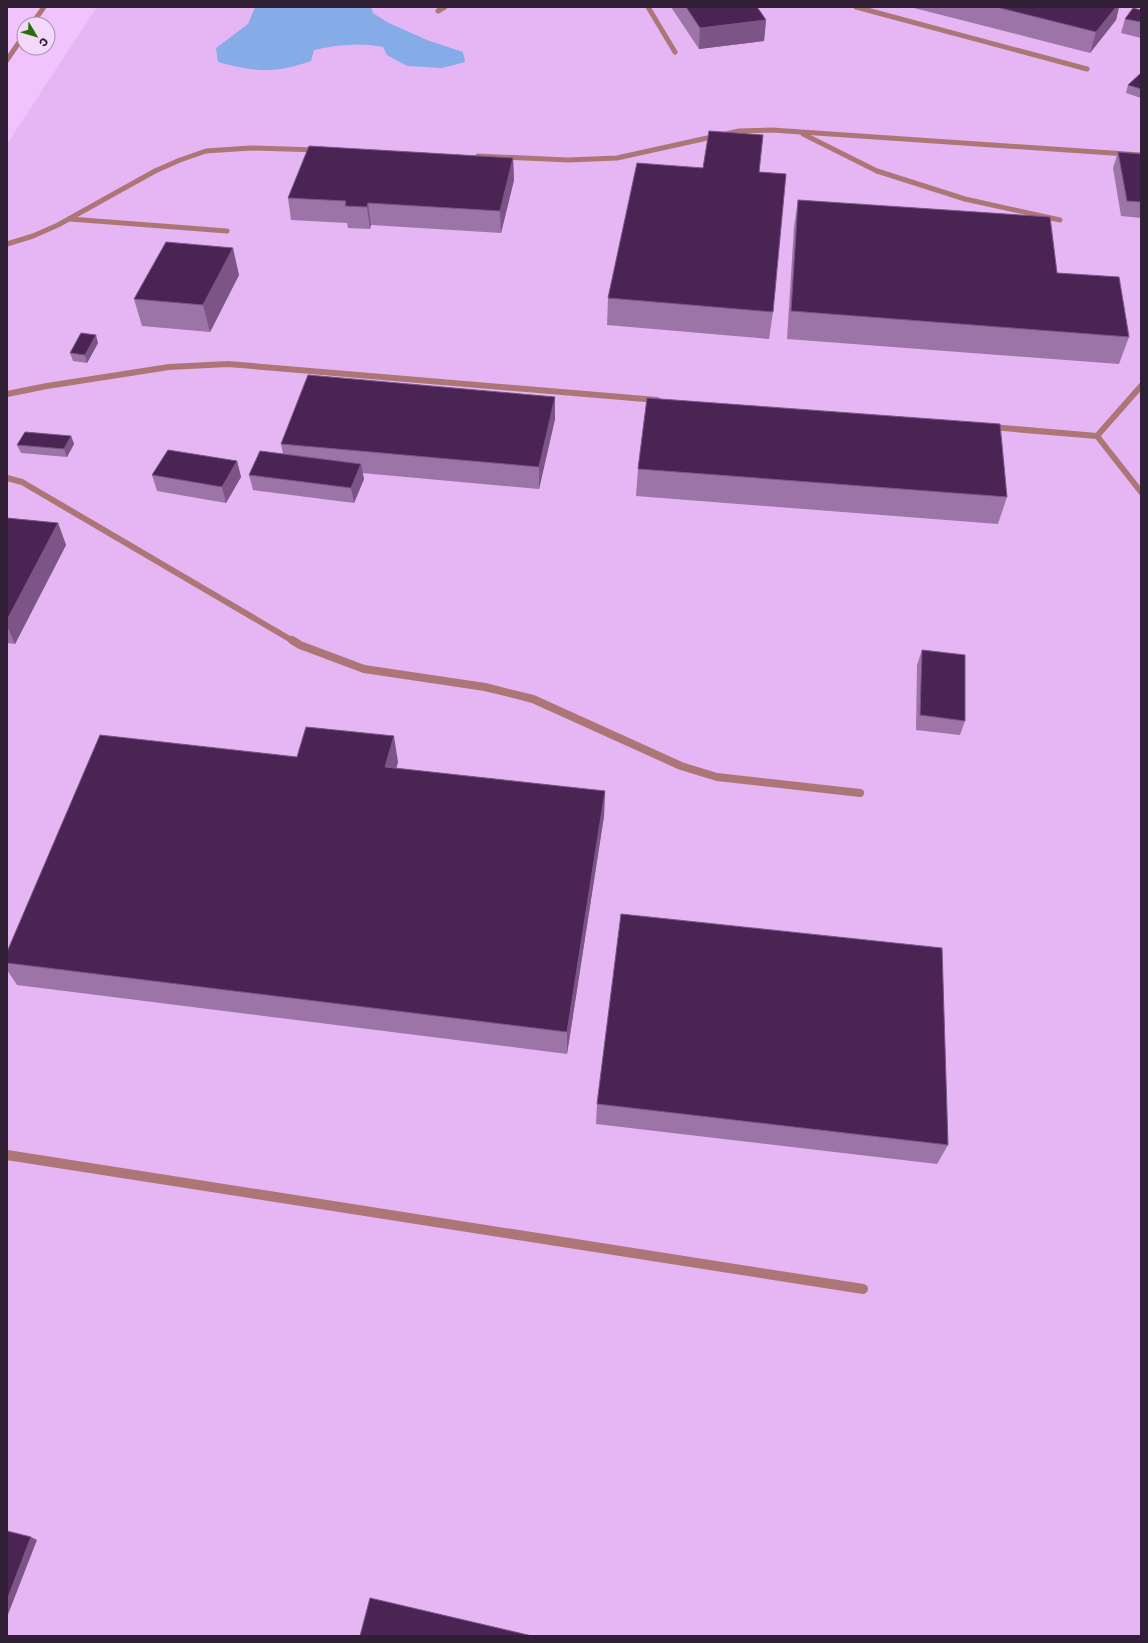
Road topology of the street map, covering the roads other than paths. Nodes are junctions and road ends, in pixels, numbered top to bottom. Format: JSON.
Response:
{"nodes":[{"id":1,"x":44,"y":7,"type":"edge"},
{"id":2,"x":445,"y":7,"type":"edge"},
{"id":3,"x":648,"y":7,"type":"edge"},
{"id":4,"x":856,"y":7,"type":"edge"},
{"id":5,"x":438,"y":11,"type":"dead end"},
{"id":6,"x":38,"y":16,"type":"edge"},
{"id":7,"x":16,"y":47,"type":"edge"},
{"id":8,"x":675,"y":52,"type":"dead end"},
{"id":9,"x":7,"y":60,"type":"edge"},
{"id":10,"x":1087,"y":70,"type":"dead end"},
{"id":11,"x":798,"y":132,"type":"junction"},
{"id":12,"x":321,"y":150,"type":"edge"},
{"id":13,"x":1141,"y":155,"type":"edge"},
{"id":14,"x":472,"y":156,"type":"edge"},
{"id":15,"x":69,"y":219,"type":"junction"},
{"id":16,"x":1060,"y":220,"type":"dead end"},
{"id":17,"x":227,"y":231,"type":"dead end"},
{"id":18,"x":7,"y":244,"type":"edge"},
{"id":19,"x":1141,"y":386,"type":"edge"},
{"id":20,"x":7,"y":394,"type":"edge"},
{"id":21,"x":663,"y":400,"type":"edge"},
{"id":22,"x":987,"y":427,"type":"edge"},
{"id":23,"x":1097,"y":436,"type":"junction"},
{"id":24,"x":7,"y":478,"type":"edge"},
{"id":25,"x":1141,"y":492,"type":"edge"},
{"id":26,"x":860,"y":792,"type":"dead end"},
{"id":27,"x":7,"y":1155,"type":"edge"},
{"id":28,"x":864,"y":1289,"type":"dead end"}],
"edges":[{"from":1,"to":6,"type":"street"},
{"from":2,"to":5,"type":"street"},
{"from":3,"to":8,"type":"street"},
{"from":4,"to":10,"type":"street"},
{"from":7,"to":9,"type":"street"},
{"from":11,"to":13,"type":"street"},
{"from":11,"to":14,"type":"street"},
{"from":11,"to":16,"type":"street"},
{"from":12,"to":15,"type":"street"},
{"from":15,"to":17,"type":"street"},
{"from":15,"to":18,"type":"street"},
{"from":19,"to":23,"type":"street"},
{"from":20,"to":21,"type":"street"},
{"from":22,"to":23,"type":"street"},
{"from":23,"to":25,"type":"street"},
{"from":24,"to":26,"type":"street"},
{"from":27,"to":28,"type":"street"}]}
